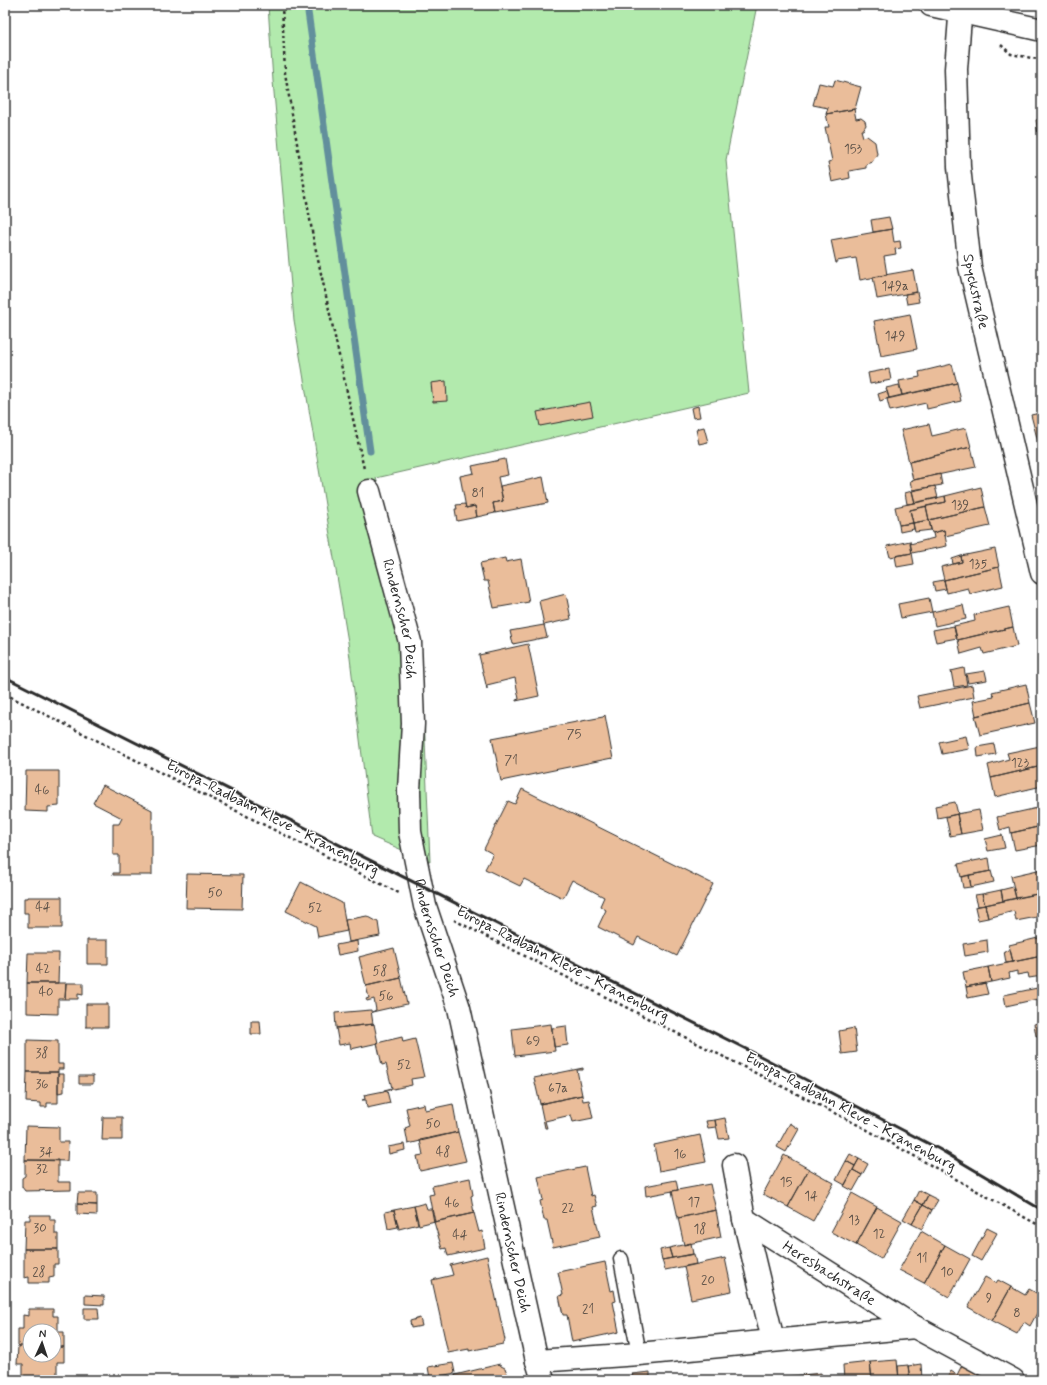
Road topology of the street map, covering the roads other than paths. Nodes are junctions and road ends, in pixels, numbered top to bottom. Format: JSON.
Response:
{"nodes":[{"id":1,"x":931,"y":5,"type":"edge"},
{"id":2,"x":961,"y":8,"type":"edge"},
{"id":3,"x":1042,"y":30,"type":"edge"},
{"id":4,"x":369,"y":491,"type":"road end"},
{"id":5,"x":1042,"y":573,"type":"edge"},
{"id":6,"x":734,"y":1165,"type":"dead end"},
{"id":7,"x":744,"y":1219,"type":"junction"},
{"id":8,"x":621,"y":1259,"type":"dead end"},
{"id":9,"x":916,"y":1327,"type":"junction"},
{"id":10,"x":773,"y":1340,"type":"junction"},
{"id":11,"x":639,"y":1354,"type":"junction"},
{"id":12,"x":540,"y":1371,"type":"edge"},
{"id":13,"x":1013,"y":1380,"type":"edge"}],
"edges":[{"from":1,"to":2,"type":"street"},
{"from":2,"to":3,"type":"street"},
{"from":2,"to":5,"type":"street","name":"Spyckstraße"},
{"from":4,"to":12,"type":"street","name":"Rindernscher Deich"},
{"from":6,"to":7,"type":"street"},
{"from":7,"to":9,"type":"street","name":"Heresbachstraße"},
{"from":7,"to":10,"type":"street"},
{"from":8,"to":11,"type":"lane"},
{"from":9,"to":10,"type":"street","name":"Heresbachstraße"},
{"from":9,"to":13,"type":"street","name":"Heresbachstraße"},
{"from":10,"to":11,"type":"street","name":"Heresbachstraße"},
{"from":11,"to":12,"type":"street","name":"Heresbachstraße"}]}
